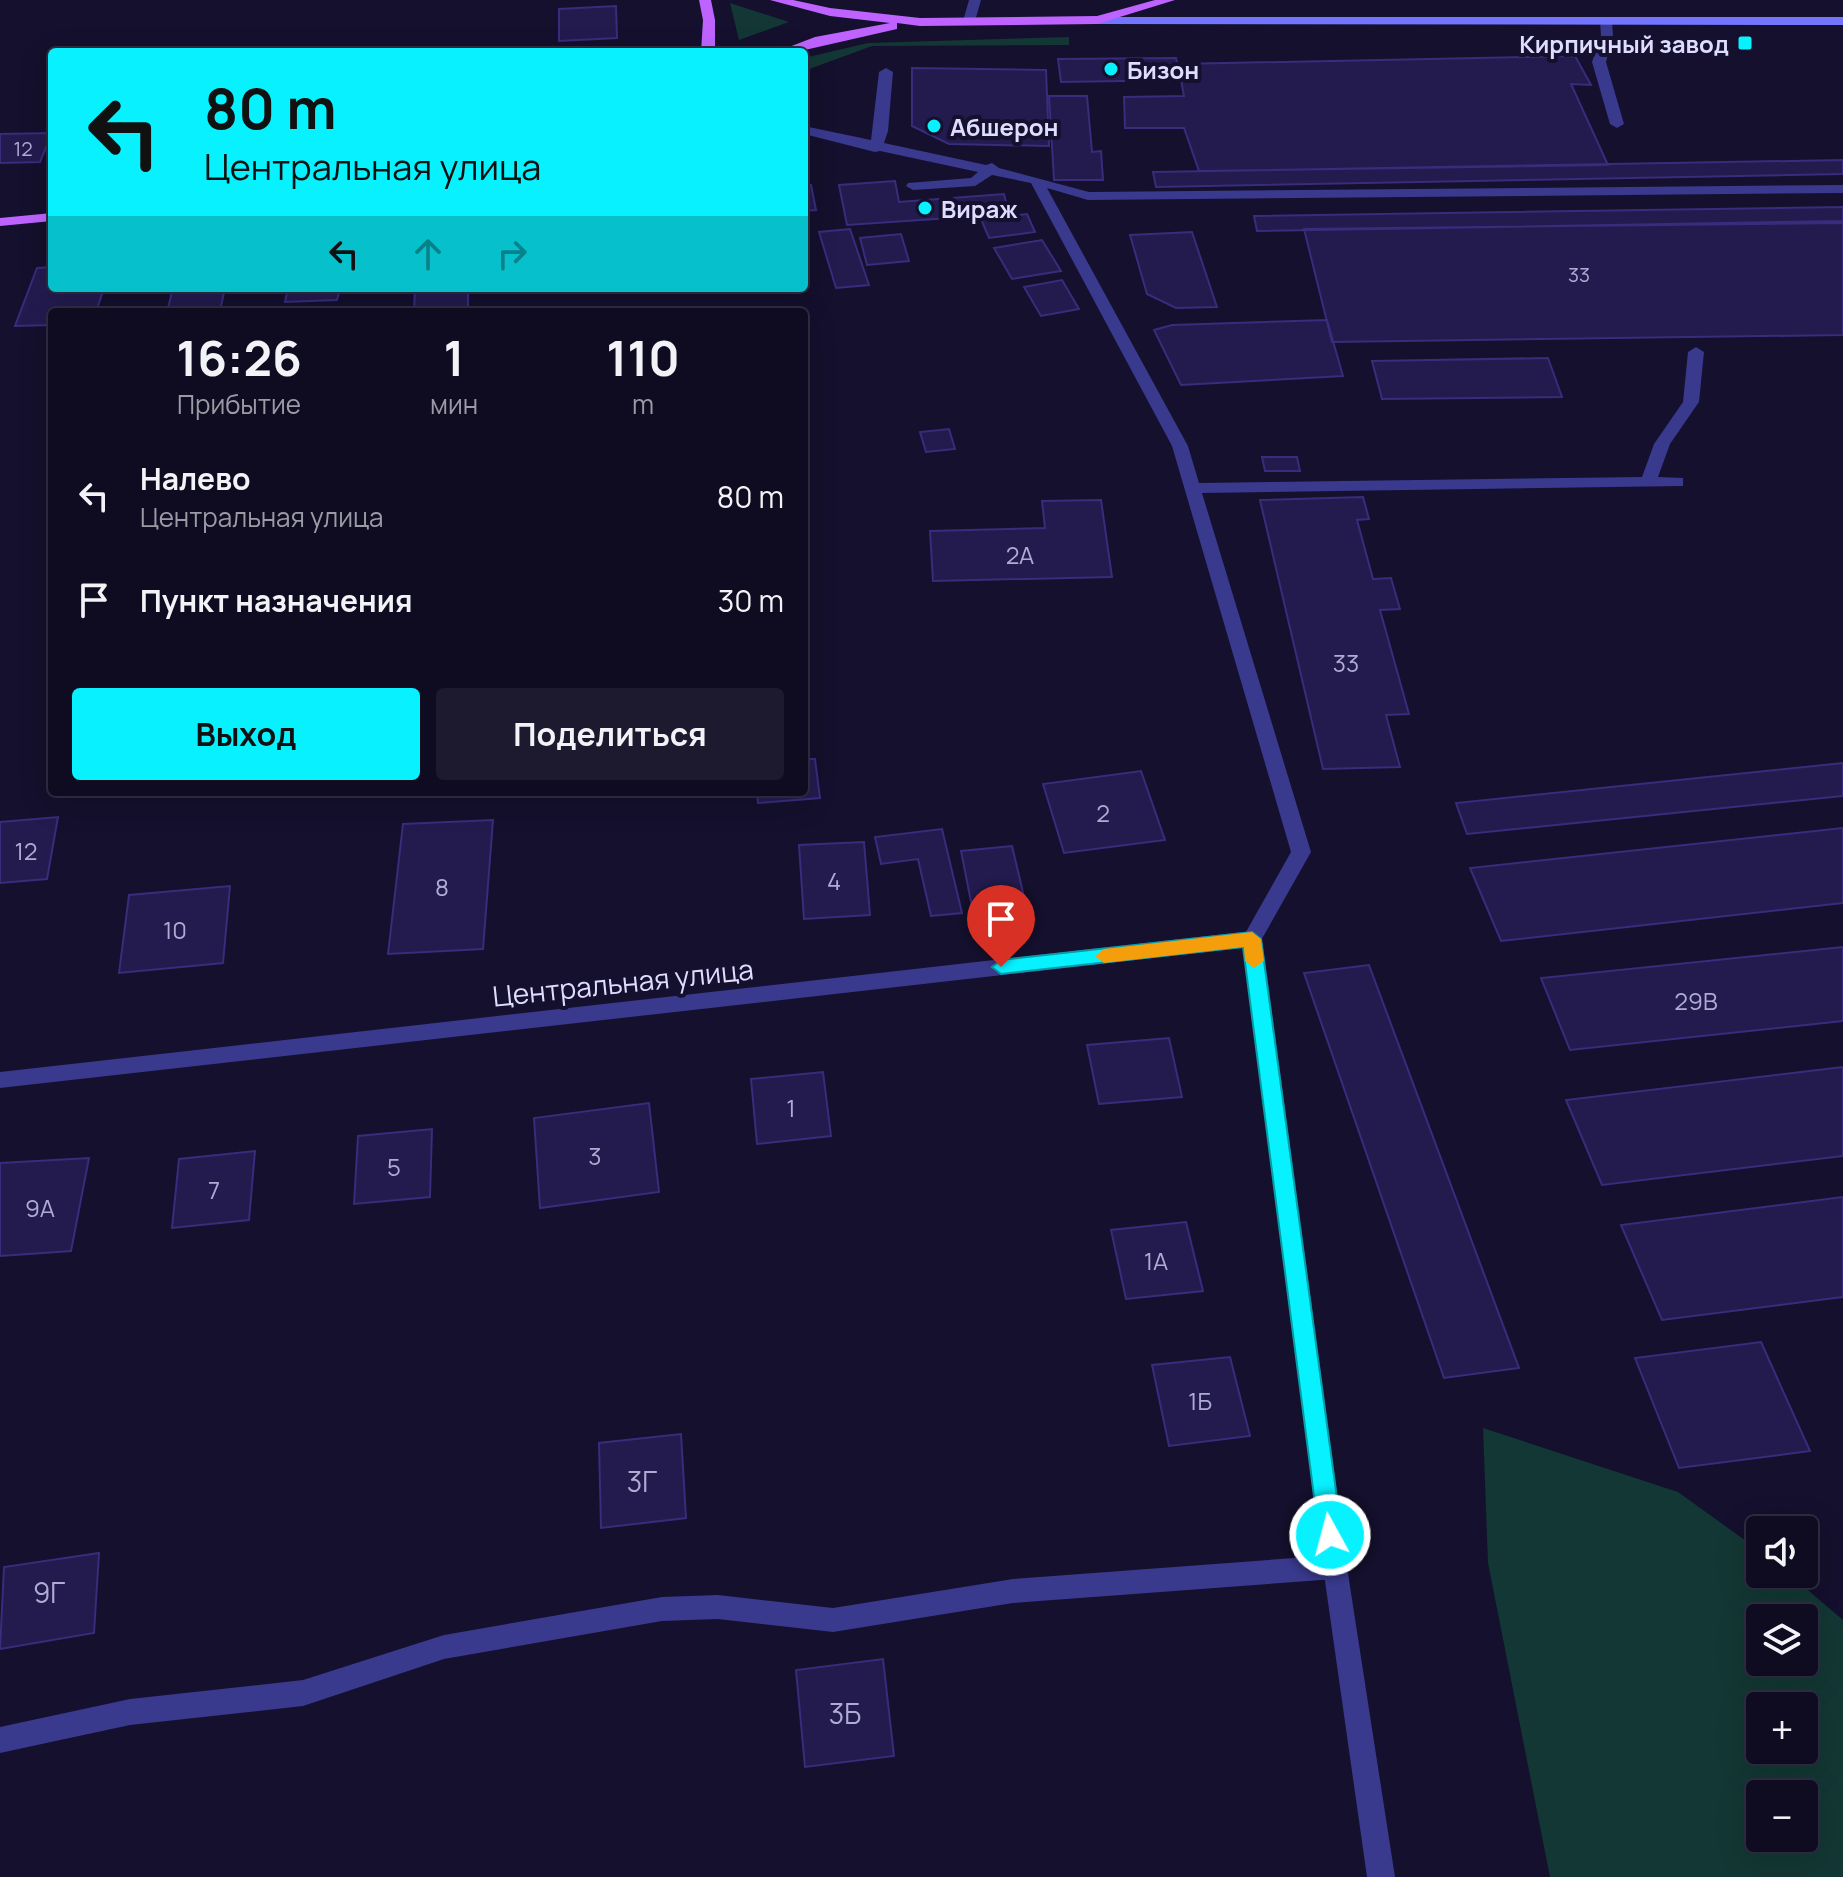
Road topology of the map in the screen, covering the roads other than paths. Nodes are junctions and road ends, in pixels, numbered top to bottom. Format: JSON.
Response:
{"nodes":[{"id":1,"x":705,"y":0,"type":"edge"},
{"id":2,"x":776,"y":0,"type":"edge"},
{"id":3,"x":975,"y":0,"type":"edge"},
{"id":4,"x":1169,"y":0,"type":"edge"},
{"id":5,"x":1097,"y":20,"type":"junction"},
{"id":6,"x":969,"y":21,"type":"junction"},
{"id":7,"x":1606,"y":21,"type":"junction"},
{"id":8,"x":1843,"y":21,"type":"edge"},
{"id":9,"x":920,"y":22,"type":"junction"},
{"id":10,"x":708,"y":48,"type":"edge"},
{"id":11,"x":798,"y":48,"type":"edge"},
{"id":12,"x":886,"y":72,"type":"dead end"},
{"id":13,"x":1617,"y":124,"type":"dead end"},
{"id":14,"x":808,"y":131,"type":"edge"},
{"id":15,"x":875,"y":148,"type":"junction"},
{"id":16,"x":992,"y":167,"type":"junction"},
{"id":17,"x":1036,"y":180,"type":"junction"},
{"id":18,"x":913,"y":186,"type":"dead end"},
{"id":19,"x":1843,"y":189,"type":"edge"},
{"id":20,"x":48,"y":217,"type":"edge"},
{"id":21,"x":0,"y":222,"type":"edge"},
{"id":22,"x":1696,"y":352,"type":"dead end"},
{"id":23,"x":1677,"y":482,"type":"dead end"},
{"id":24,"x":1648,"y":483,"type":"junction"},
{"id":25,"x":1193,"y":488,"type":"junction"},
{"id":26,"x":1252,"y":939,"type":"junction"},
{"id":27,"x":0,"y":1080,"type":"edge"},
{"id":28,"x":1335,"y":1567,"type":"junction"},
{"id":29,"x":0,"y":1740,"type":"edge"},
{"id":30,"x":1381,"y":1877,"type":"edge"}],
"edges":[{"from":1,"to":10,"type":"main road"},
{"from":2,"to":9,"type":"main road"},
{"from":3,"to":6,"type":"street"},
{"from":4,"to":5,"type":"main road"},
{"from":5,"to":6,"type":"main road"},
{"from":5,"to":7,"type":"main road"},
{"from":6,"to":9,"type":"main road"},
{"from":7,"to":8,"type":"main road"},
{"from":7,"to":13,"type":"street"},
{"from":9,"to":11,"type":"main road"},
{"from":12,"to":15,"type":"street"},
{"from":14,"to":15,"type":"street"},
{"from":15,"to":16,"type":"street"},
{"from":16,"to":17,"type":"street"},
{"from":16,"to":18,"type":"street"},
{"from":17,"to":19,"type":"street"},
{"from":17,"to":25,"type":"street"},
{"from":20,"to":21,"type":"main road"},
{"from":22,"to":24,"type":"street"},
{"from":23,"to":24,"type":"street"},
{"from":24,"to":25,"type":"street"},
{"from":25,"to":26,"type":"street"},
{"from":26,"to":27,"type":"street","name":"Центральная улица"},
{"from":26,"to":28,"type":"street"},
{"from":28,"to":29,"type":"street"},
{"from":28,"to":30,"type":"street"}]}
